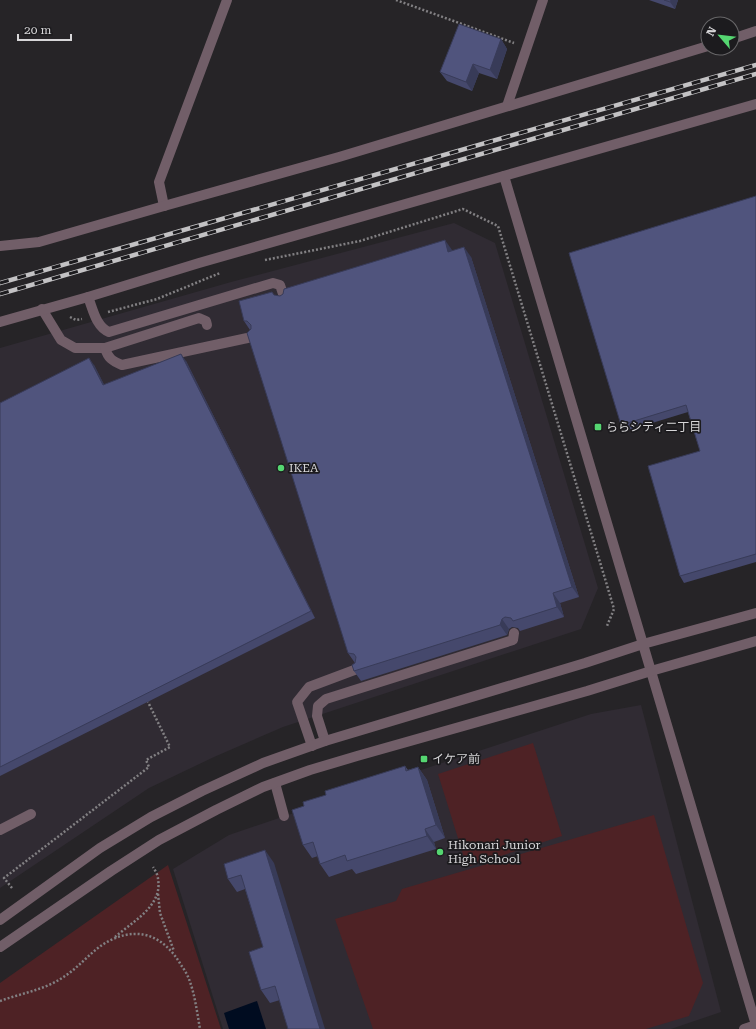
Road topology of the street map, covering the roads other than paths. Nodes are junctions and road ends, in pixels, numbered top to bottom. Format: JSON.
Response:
{"nodes":[{"id":1,"x":227,"y":0,"type":"edge"},
{"id":2,"x":543,"y":0,"type":"edge"},
{"id":3,"x":756,"y":31,"type":"edge"},
{"id":4,"x":740,"y":36,"type":"edge"},
{"id":5,"x":700,"y":48,"type":"edge"},
{"id":6,"x":756,"y":104,"type":"edge"},
{"id":7,"x":507,"y":106,"type":"junction"},
{"id":8,"x":504,"y":176,"type":"junction"},
{"id":9,"x":164,"y":206,"type":"junction"},
{"id":10,"x":0,"y":246,"type":"edge"},
{"id":11,"x":88,"y":297,"type":"junction"},
{"id":12,"x":285,"y":300,"type":"edge"},
{"id":13,"x":42,"y":309,"type":"junction"},
{"id":14,"x":0,"y":322,"type":"edge"},
{"id":15,"x":207,"y":325,"type":"dead end"},
{"id":16,"x":252,"y":338,"type":"edge"},
{"id":17,"x":105,"y":348,"type":"junction"},
{"id":18,"x":756,"y":613,"type":"edge"},
{"id":19,"x":514,"y":632,"type":"edge"},
{"id":20,"x":756,"y":641,"type":"edge"},
{"id":21,"x":643,"y":644,"type":"junction"},
{"id":22,"x":357,"y":669,"type":"edge"},
{"id":23,"x":651,"y":670,"type":"junction"},
{"id":24,"x":325,"y":741,"type":"junction"},
{"id":25,"x":312,"y":746,"type":"junction"},
{"id":26,"x":275,"y":783,"type":"junction"},
{"id":27,"x":31,"y":814,"type":"dead end"},
{"id":28,"x":284,"y":816,"type":"dead end"},
{"id":29,"x":0,"y":830,"type":"edge"},
{"id":30,"x":0,"y":920,"type":"edge"},
{"id":31,"x":0,"y":947,"type":"edge"},
{"id":32,"x":756,"y":1025,"type":"edge"},
{"id":33,"x":744,"y":1029,"type":"edge"}],
"edges":[{"from":1,"to":9,"type":"street"},
{"from":2,"to":7,"type":"street"},
{"from":3,"to":4,"type":"street"},
{"from":5,"to":7,"type":"street"},
{"from":6,"to":8,"type":"street"},
{"from":7,"to":9,"type":"street"},
{"from":8,"to":11,"type":"street"},
{"from":8,"to":21,"type":"street"},
{"from":9,"to":10,"type":"street"},
{"from":11,"to":12,"type":"street"},
{"from":11,"to":13,"type":"street"},
{"from":13,"to":14,"type":"street"},
{"from":13,"to":17,"type":"street"},
{"from":15,"to":17,"type":"street"},
{"from":16,"to":17,"type":"street"},
{"from":18,"to":21,"type":"street"},
{"from":19,"to":24,"type":"street"},
{"from":20,"to":23,"type":"street"},
{"from":21,"to":23,"type":"street"},
{"from":21,"to":24,"type":"street"},
{"from":22,"to":25,"type":"street"},
{"from":23,"to":26,"type":"street"},
{"from":23,"to":32,"type":"street"},
{"from":24,"to":25,"type":"street"},
{"from":25,"to":30,"type":"street"},
{"from":26,"to":28,"type":"street"},
{"from":26,"to":31,"type":"street"},
{"from":27,"to":29,"type":"street"},
{"from":32,"to":33,"type":"street"}]}
